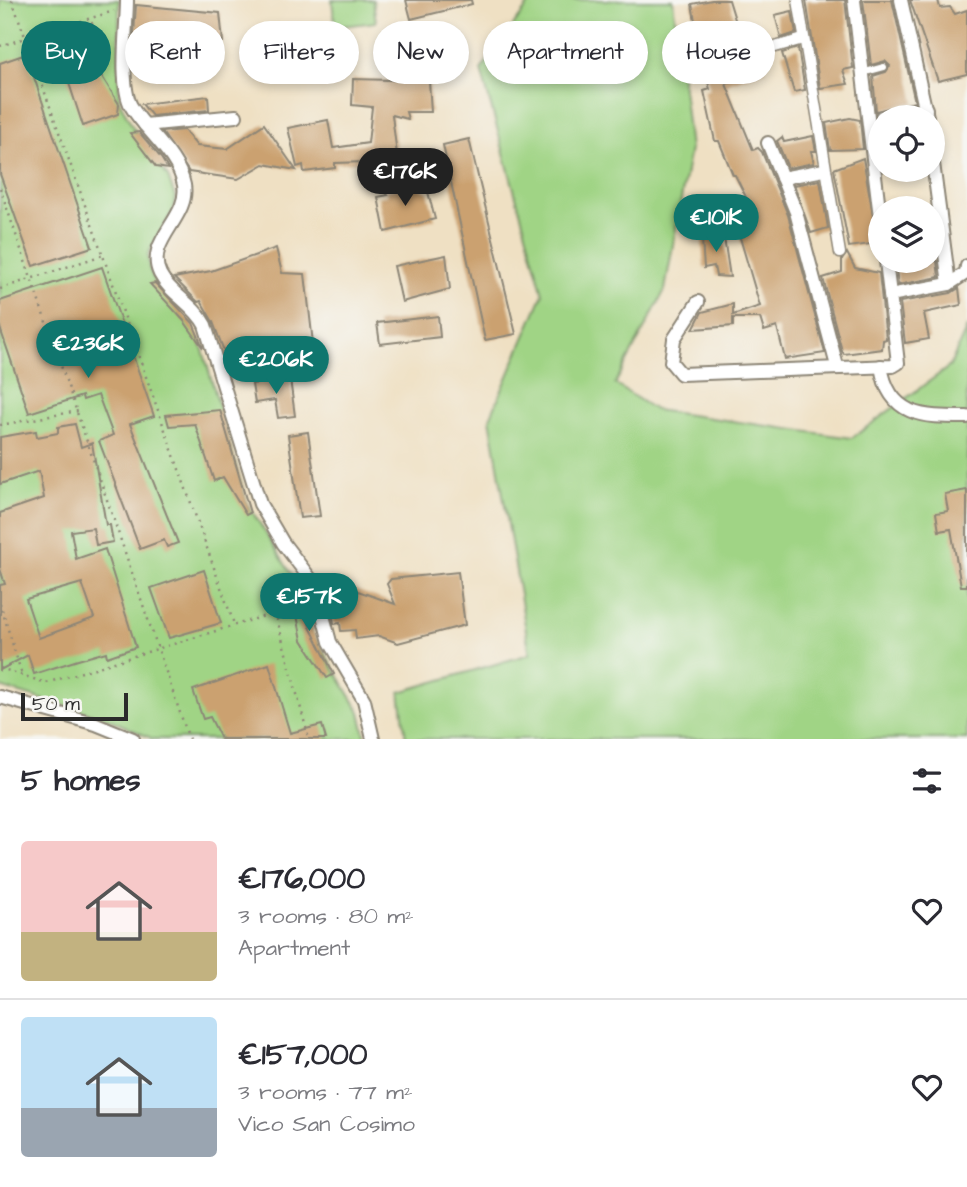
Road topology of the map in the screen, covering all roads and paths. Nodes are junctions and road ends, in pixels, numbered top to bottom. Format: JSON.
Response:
{"nodes":[{"id":1,"x":12,"y":0,"type":"edge"},
{"id":2,"x":798,"y":0,"type":"edge"},
{"id":3,"x":854,"y":0,"type":"edge"},
{"id":4,"x":901,"y":0,"type":"edge"},
{"id":5,"x":127,"y":4,"type":"edge"},
{"id":6,"x":76,"y":21,"type":"edge"},
{"id":7,"x":21,"y":24,"type":"edge"},
{"id":8,"x":803,"y":38,"type":"junction"},
{"id":9,"x":21,"y":40,"type":"edge"},
{"id":10,"x":0,"y":46,"type":"edge"},
{"id":11,"x":775,"y":46,"type":"edge"},
{"id":12,"x":884,"y":67,"type":"dead end"},
{"id":13,"x":862,"y":73,"type":"junction"},
{"id":14,"x":42,"y":84,"type":"edge"},
{"id":15,"x":873,"y":105,"type":"edge"},
{"id":16,"x":924,"y":105,"type":"edge"},
{"id":17,"x":236,"y":116,"type":"dead end"},
{"id":18,"x":145,"y":125,"type":"junction"},
{"id":19,"x":768,"y":143,"type":"dead end"},
{"id":20,"x":824,"y":170,"type":"junction"},
{"id":21,"x":782,"y":178,"type":"junction"},
{"id":22,"x":936,"y":182,"type":"edge"},
{"id":23,"x":0,"y":188,"type":"edge"},
{"id":24,"x":840,"y":253,"type":"dead end"},
{"id":25,"x":103,"y":254,"type":"junction"},
{"id":26,"x":967,"y":266,"type":"edge"},
{"id":27,"x":887,"y":273,"type":"edge"},
{"id":28,"x":32,"y":278,"type":"junction"},
{"id":29,"x":949,"y":284,"type":"junction"},
{"id":30,"x":0,"y":289,"type":"edge"},
{"id":31,"x":890,"y":295,"type":"junction"},
{"id":32,"x":698,"y":302,"type":"dead end"},
{"id":33,"x":836,"y":366,"type":"junction"},
{"id":34,"x":881,"y":366,"type":"junction"},
{"id":35,"x":78,"y":411,"type":"junction"},
{"id":36,"x":967,"y":417,"type":"edge"},
{"id":37,"x":0,"y":425,"type":"edge"},
{"id":38,"x":320,"y":600,"type":"junction"},
{"id":39,"x":0,"y":603,"type":"edge"},
{"id":40,"x":275,"y":612,"type":"junction"},
{"id":41,"x":234,"y":624,"type":"junction"},
{"id":42,"x":159,"y":647,"type":"junction"},
{"id":43,"x":0,"y":668,"type":"edge"},
{"id":44,"x":22,"y":675,"type":"junction"},
{"id":45,"x":0,"y":696,"type":"edge"},
{"id":46,"x":133,"y":739,"type":"edge"},
{"id":47,"x":189,"y":739,"type":"edge"},
{"id":48,"x":309,"y":739,"type":"edge"},
{"id":49,"x":373,"y":739,"type":"edge"}],
"edges":[{"from":1,"to":7,"type":"path"},
{"from":2,"to":8,"type":"street"},
{"from":3,"to":13,"type":"street"},
{"from":4,"to":16,"type":"street"},
{"from":5,"to":6,"type":"path"},
{"from":5,"to":18,"type":"street"},
{"from":8,"to":11,"type":"street"},
{"from":8,"to":20,"type":"street"},
{"from":9,"to":10,"type":"path"},
{"from":12,"to":13,"type":"lane"},
{"from":13,"to":15,"type":"street"},
{"from":14,"to":25,"type":"path"},
{"from":17,"to":18,"type":"street"},
{"from":18,"to":38,"type":"street"},
{"from":19,"to":21,"type":"street"},
{"from":20,"to":21,"type":"street"},
{"from":20,"to":24,"type":"street"},
{"from":21,"to":33,"type":"street"},
{"from":22,"to":29,"type":"street"},
{"from":23,"to":28,"type":"path"},
{"from":25,"to":28,"type":"path"},
{"from":25,"to":41,"type":"path"},
{"from":26,"to":29,"type":"street"},
{"from":27,"to":31,"type":"street"},
{"from":28,"to":30,"type":"path"},
{"from":28,"to":35,"type":"path"},
{"from":29,"to":31,"type":"street"},
{"from":31,"to":34,"type":"street"},
{"from":32,"to":33,"type":"street"},
{"from":33,"to":34,"type":"street"},
{"from":34,"to":36,"type":"street"},
{"from":35,"to":37,"type":"path"},
{"from":35,"to":42,"type":"path"},
{"from":38,"to":40,"type":"path"},
{"from":38,"to":49,"type":"street"},
{"from":39,"to":44,"type":"path"},
{"from":40,"to":41,"type":"path"},
{"from":40,"to":48,"type":"path"},
{"from":41,"to":42,"type":"path"},
{"from":42,"to":44,"type":"path"},
{"from":42,"to":47,"type":"path"},
{"from":43,"to":44,"type":"path"},
{"from":45,"to":46,"type":"street"}]}
